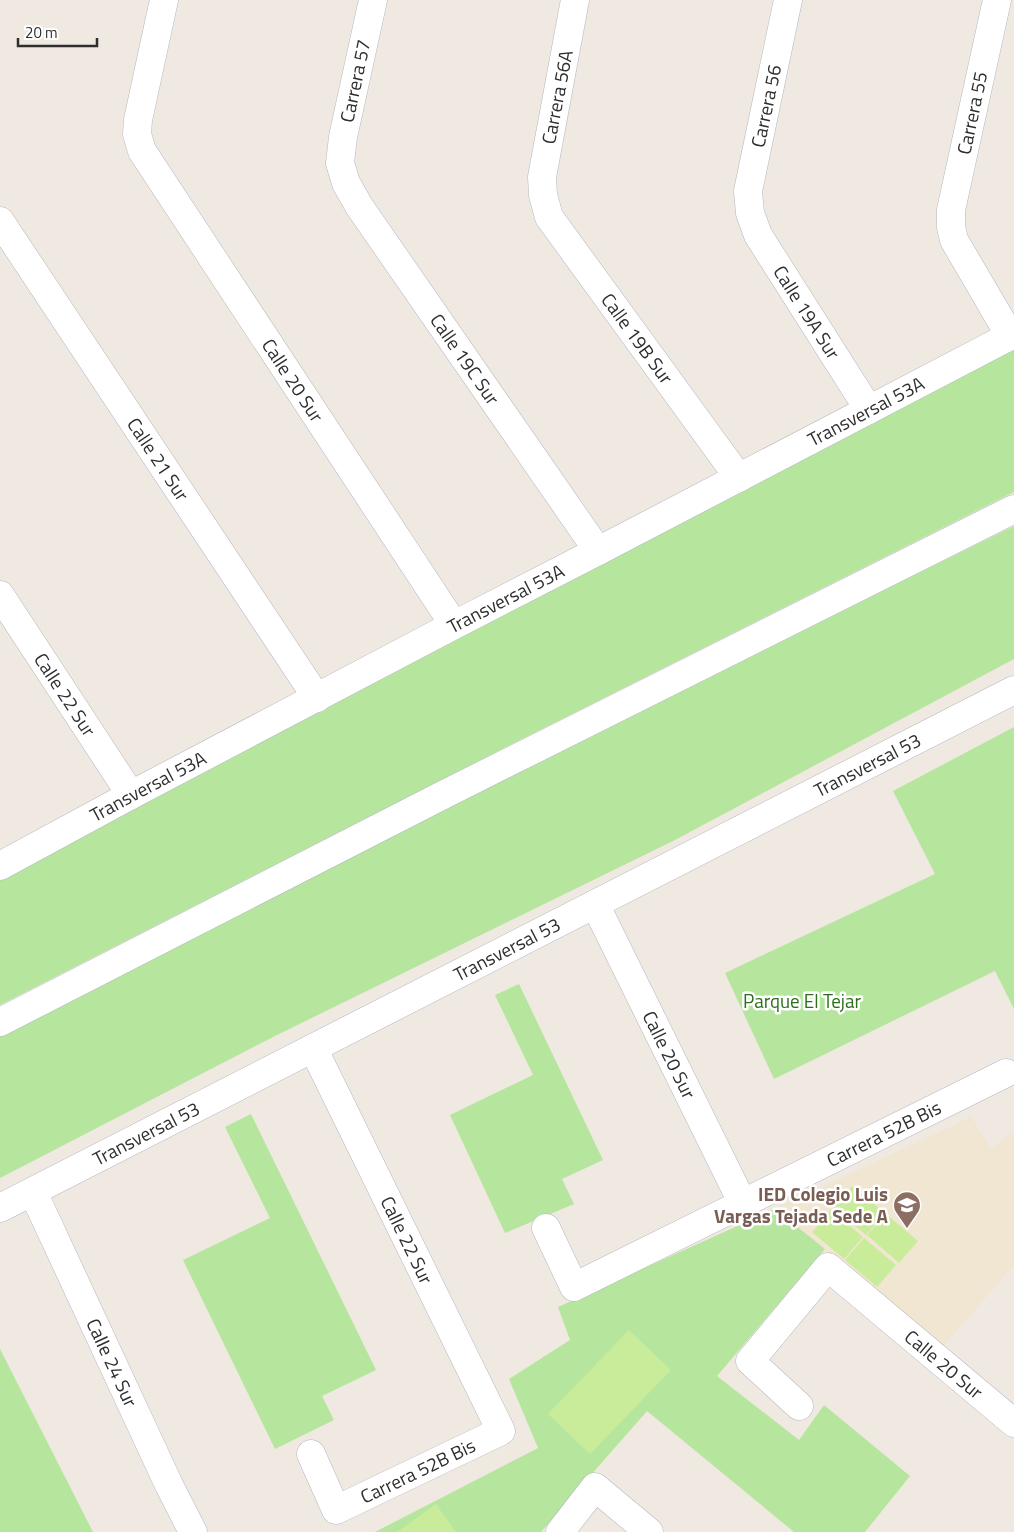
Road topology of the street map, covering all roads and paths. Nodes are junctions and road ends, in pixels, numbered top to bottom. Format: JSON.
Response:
{"nodes":[{"id":1,"x":164,"y":0,"type":"edge"},
{"id":2,"x":373,"y":0,"type":"edge"},
{"id":3,"x":575,"y":0,"type":"edge"},
{"id":4,"x":788,"y":0,"type":"edge"},
{"id":5,"x":996,"y":0,"type":"edge"},
{"id":6,"x":340,"y":163,"type":"joint"},
{"id":7,"x":543,"y":195,"type":"joint"},
{"id":8,"x":750,"y":213,"type":"joint"},
{"id":9,"x":0,"y":221,"type":"edge"},
{"id":10,"x":1012,"y":335,"type":"edge"},
{"id":11,"x":870,"y":410,"type":"junction"},
{"id":12,"x":739,"y":478,"type":"junction"},
{"id":13,"x":1014,"y":509,"type":"edge"},
{"id":14,"x":598,"y":551,"type":"junction"},
{"id":15,"x":0,"y":595,"type":"edge"},
{"id":16,"x":454,"y":625,"type":"junction"},
{"id":17,"x":1014,"y":690,"type":"edge"},
{"id":18,"x":317,"y":698,"type":"junction"},
{"id":19,"x":131,"y":795,"type":"junction"},
{"id":20,"x":0,"y":866,"type":"edge"},
{"id":21,"x":596,"y":904,"type":"junction"},
{"id":22,"x":0,"y":1022,"type":"edge"},
{"id":23,"x":313,"y":1048,"type":"junction"},
{"id":24,"x":1006,"y":1073,"type":"dead end"},
{"id":25,"x":33,"y":1192,"type":"junction"},
{"id":26,"x":743,"y":1204,"type":"junction"},
{"id":27,"x":0,"y":1208,"type":"edge"},
{"id":28,"x":546,"y":1228,"type":"dead end"},
{"id":29,"x":799,"y":1406,"type":"dead end"},
{"id":30,"x":1014,"y":1423,"type":"edge"},
{"id":31,"x":501,"y":1431,"type":"joint"},
{"id":32,"x":311,"y":1454,"type":"dead end"},
{"id":33,"x":193,"y":1532,"type":"edge"},
{"id":34,"x":560,"y":1532,"type":"edge"},
{"id":35,"x":649,"y":1532,"type":"edge"}],
"edges":[{"from":1,"to":16,"type":"street","name":"Calle 20 Sur"},
{"from":2,"to":6,"type":"street","name":"Carrera 57"},
{"from":3,"to":7,"type":"street","name":"Carrera 56A"},
{"from":4,"to":8,"type":"street","name":"Carrera 56"},
{"from":5,"to":10,"type":"street","name":"Carrera 55"},
{"from":6,"to":14,"type":"street","name":"Calle 19C Sur"},
{"from":7,"to":12,"type":"street","name":"Calle 19B Sur"},
{"from":8,"to":11,"type":"street","name":"Calle 19A Sur"},
{"from":9,"to":18,"type":"street","name":"Calle 21 Sur"},
{"from":10,"to":11,"type":"street","name":"Transversal 53A"},
{"from":11,"to":12,"type":"street","name":"Transversal 53A"},
{"from":12,"to":14,"type":"street","name":"Transversal 53A"},
{"from":13,"to":22,"type":"street"},
{"from":14,"to":16,"type":"street","name":"Transversal 53A"},
{"from":15,"to":19,"type":"street","name":"Calle 22 Sur"},
{"from":16,"to":18,"type":"street","name":"Transversal 53A"},
{"from":17,"to":21,"type":"street","name":"Transversal 53"},
{"from":18,"to":19,"type":"street","name":"Transversal 53A"},
{"from":19,"to":20,"type":"street","name":"Transversal 53A"},
{"from":21,"to":23,"type":"street","name":"Transversal 53"},
{"from":21,"to":26,"type":"street","name":"Calle 20 Sur"},
{"from":23,"to":25,"type":"street","name":"Transversal 53"},
{"from":23,"to":31,"type":"street","name":"Calle 22 Sur"},
{"from":24,"to":26,"type":"street","name":"Carrera 52B Bis"},
{"from":25,"to":27,"type":"street","name":"Transversal 53"},
{"from":25,"to":33,"type":"street","name":"Calle 24 Sur"},
{"from":26,"to":28,"type":"street","name":"Carrera 52B Bis"},
{"from":29,"to":30,"type":"street","name":"Calle 20 Sur"},
{"from":31,"to":32,"type":"street","name":"Carrera 52B Bis"},
{"from":34,"to":35,"type":"street"}]}
